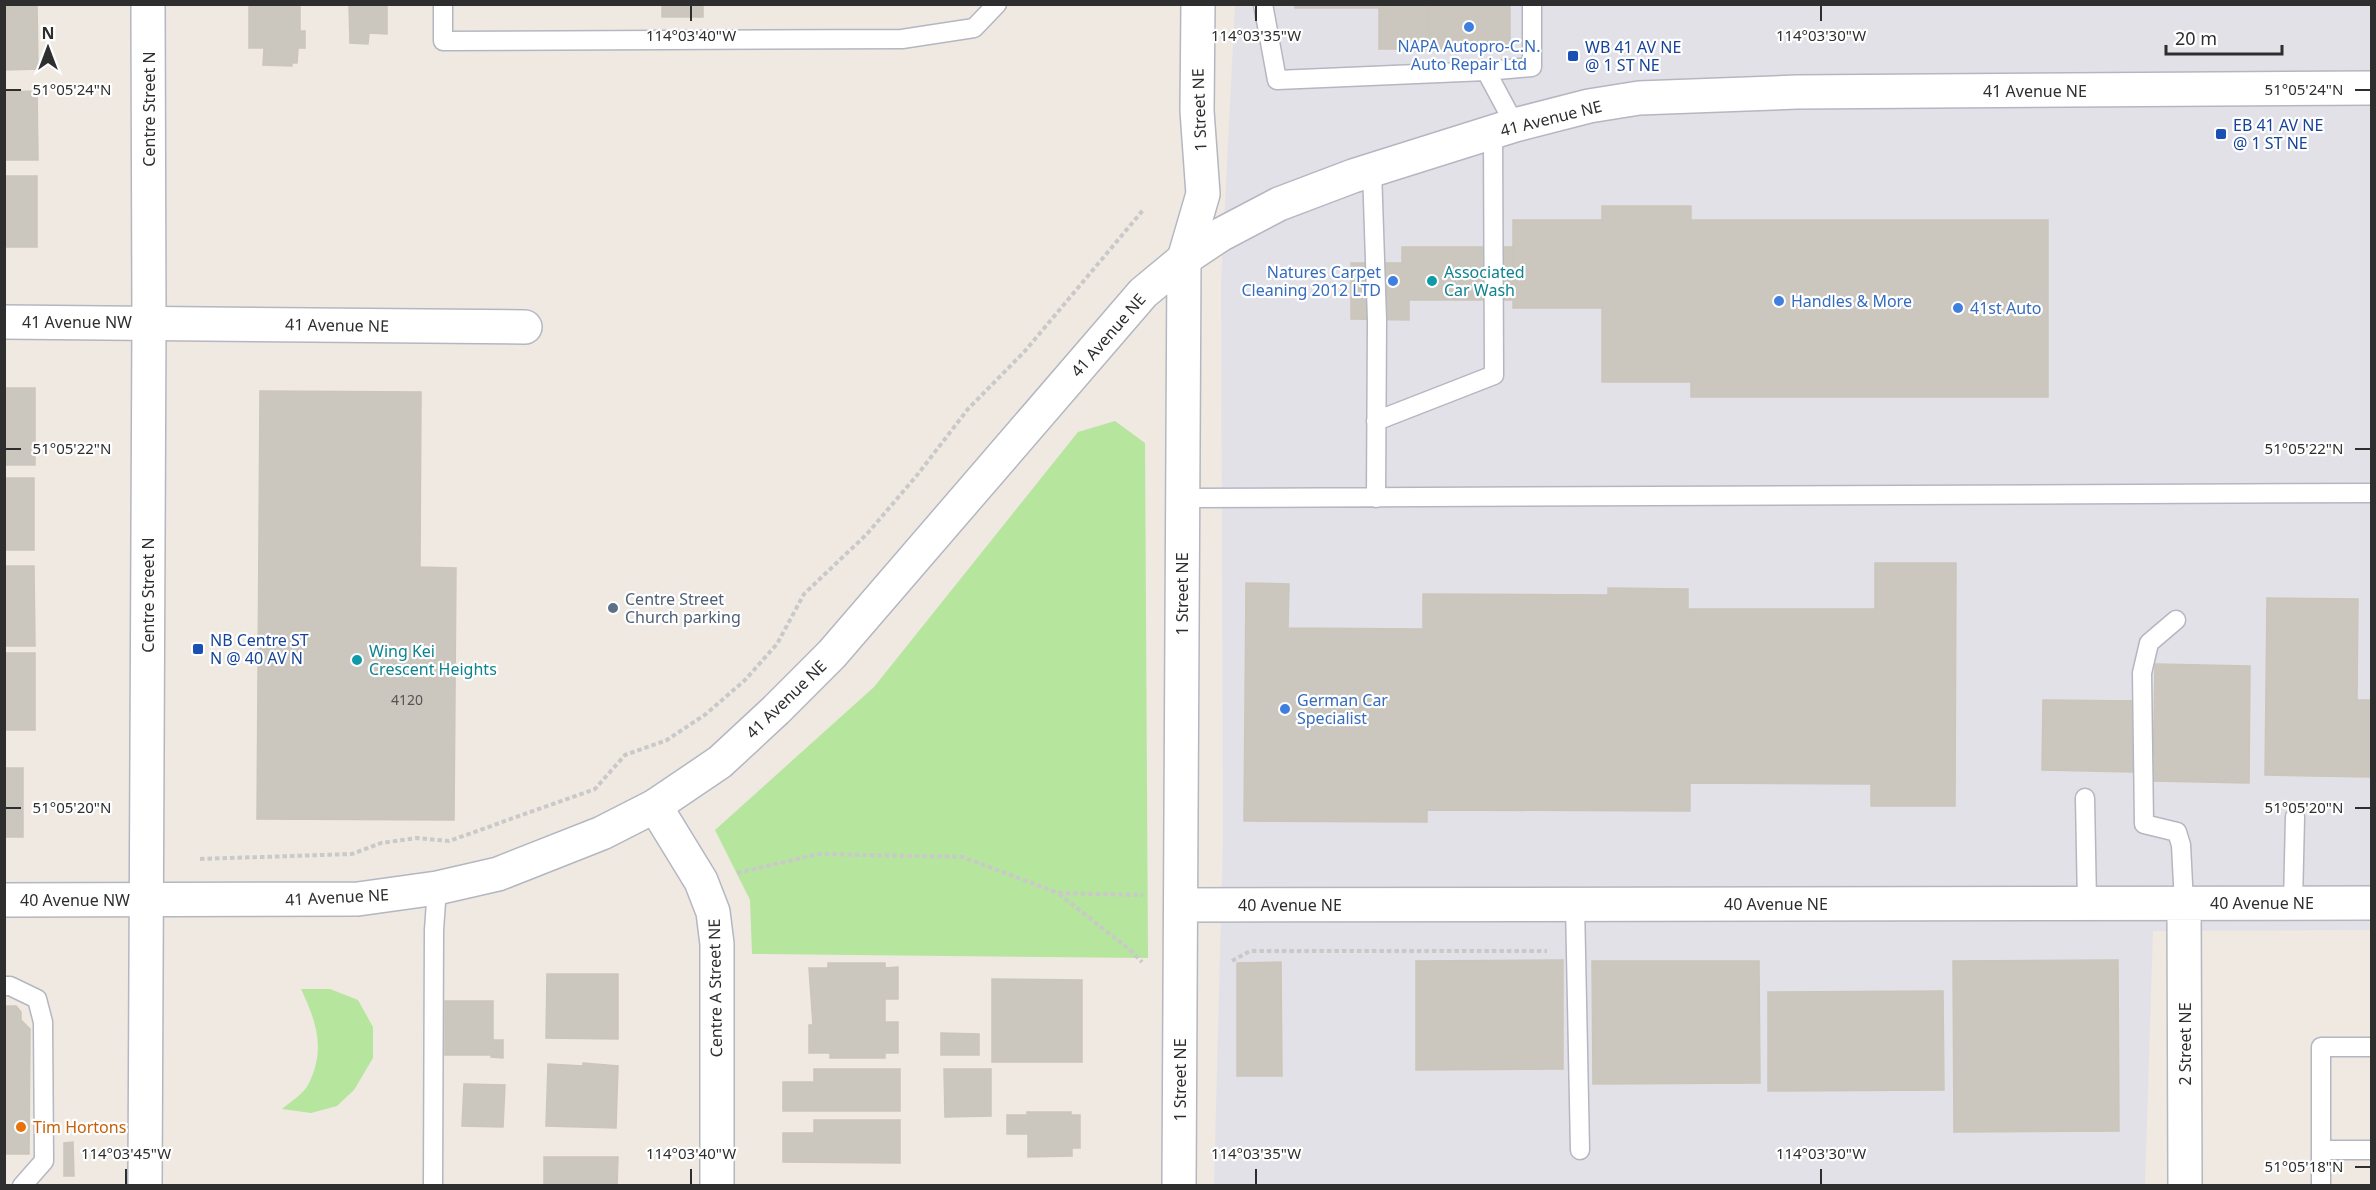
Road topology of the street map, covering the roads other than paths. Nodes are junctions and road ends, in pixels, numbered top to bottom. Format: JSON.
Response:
{"nodes":[{"id":1,"x":148,"y":4,"type":"edge"},
{"id":2,"x":443,"y":4,"type":"edge"},
{"id":3,"x":997,"y":4,"type":"edge"},
{"id":4,"x":1198,"y":4,"type":"edge"},
{"id":5,"x":1263,"y":4,"type":"edge"},
{"id":6,"x":1532,"y":4,"type":"edge"},
{"id":7,"x":1486,"y":71,"type":"junction"},
{"id":8,"x":2372,"y":88,"type":"edge"},
{"id":9,"x":1504,"y":129,"type":"junction"},
{"id":10,"x":1372,"y":170,"type":"junction"},
{"id":11,"x":1184,"y":259,"type":"junction"},
{"id":12,"x":4,"y":322,"type":"edge"},
{"id":13,"x":149,"y":322,"type":"junction"},
{"id":14,"x":525,"y":327,"type":"dead end"},
{"id":15,"x":1376,"y":421,"type":"junction"},
{"id":16,"x":2372,"y":493,"type":"edge"},
{"id":17,"x":1183,"y":498,"type":"junction"},
{"id":18,"x":1376,"y":498,"type":"junction"},
{"id":19,"x":2176,"y":620,"type":"dead end"},
{"id":20,"x":2085,"y":798,"type":"dead end"},
{"id":21,"x":655,"y":806,"type":"junction"},
{"id":22,"x":2295,"y":817,"type":"dead end"},
{"id":23,"x":436,"y":888,"type":"junction"},
{"id":24,"x":4,"y":900,"type":"edge"},
{"id":25,"x":145,"y":900,"type":"junction"},
{"id":26,"x":2087,"y":903,"type":"junction"},
{"id":27,"x":2184,"y":903,"type":"junction"},
{"id":28,"x":2293,"y":903,"type":"junction"},
{"id":29,"x":2372,"y":903,"type":"edge"},
{"id":30,"x":1575,"y":904,"type":"junction"},
{"id":31,"x":1181,"y":905,"type":"junction"},
{"id":32,"x":4,"y":986,"type":"edge"},
{"id":33,"x":2372,"y":1047,"type":"edge"},
{"id":34,"x":1580,"y":1150,"type":"dead end"},
{"id":35,"x":2322,"y":1150,"type":"junction"},
{"id":36,"x":2372,"y":1150,"type":"edge"},
{"id":37,"x":21,"y":1185,"type":"edge"},
{"id":38,"x":145,"y":1185,"type":"edge"},
{"id":39,"x":433,"y":1185,"type":"edge"},
{"id":40,"x":717,"y":1185,"type":"edge"},
{"id":41,"x":1179,"y":1185,"type":"edge"},
{"id":42,"x":2186,"y":1185,"type":"edge"},
{"id":43,"x":2321,"y":1185,"type":"edge"}],
"edges":[{"from":1,"to":13,"type":"street","name":"Centre Street N"},
{"from":2,"to":3,"type":"lane"},
{"from":4,"to":11,"type":"street","name":"1 Street NE"},
{"from":5,"to":7,"type":"lane"},
{"from":6,"to":7,"type":"lane"},
{"from":7,"to":9,"type":"lane"},
{"from":8,"to":9,"type":"street","name":"41 Avenue NE"},
{"from":9,"to":10,"type":"street","name":"41 Avenue NE"},
{"from":9,"to":15,"type":"lane"},
{"from":10,"to":11,"type":"street","name":"41 Avenue NE"},
{"from":10,"to":15,"type":"lane"},
{"from":11,"to":17,"type":"street","name":"1 Street NE"},
{"from":11,"to":21,"type":"street","name":"41 Avenue NE"},
{"from":12,"to":13,"type":"street","name":"41 Avenue NW"},
{"from":13,"to":14,"type":"street","name":"41 Avenue NE"},
{"from":13,"to":25,"type":"street","name":"Centre Street N"},
{"from":15,"to":18,"type":"lane"},
{"from":16,"to":18,"type":"lane"},
{"from":17,"to":18,"type":"lane"},
{"from":17,"to":31,"type":"street","name":"1 Street NE"},
{"from":19,"to":27,"type":"lane"},
{"from":20,"to":26,"type":"lane"},
{"from":21,"to":23,"type":"street","name":"41 Avenue NE"},
{"from":21,"to":40,"type":"street","name":"Centre A Street NE"},
{"from":22,"to":28,"type":"lane"},
{"from":23,"to":25,"type":"street","name":"41 Avenue NE"},
{"from":23,"to":39,"type":"lane"},
{"from":24,"to":25,"type":"street","name":"40 Avenue NW"},
{"from":25,"to":38,"type":"street","name":"Centre Street N"},
{"from":26,"to":27,"type":"street","name":"40 Avenue NE"},
{"from":26,"to":30,"type":"street","name":"40 Avenue NE"},
{"from":27,"to":28,"type":"street","name":"40 Avenue NE"},
{"from":27,"to":42,"type":"street","name":"2 Street NE"},
{"from":28,"to":29,"type":"street","name":"40 Avenue NE"},
{"from":30,"to":31,"type":"street","name":"40 Avenue NE"},
{"from":30,"to":34,"type":"lane"},
{"from":31,"to":41,"type":"street","name":"1 Street NE"},
{"from":32,"to":37,"type":"lane"},
{"from":33,"to":35,"type":"lane"},
{"from":35,"to":36,"type":"lane"},
{"from":35,"to":43,"type":"lane"}]}
